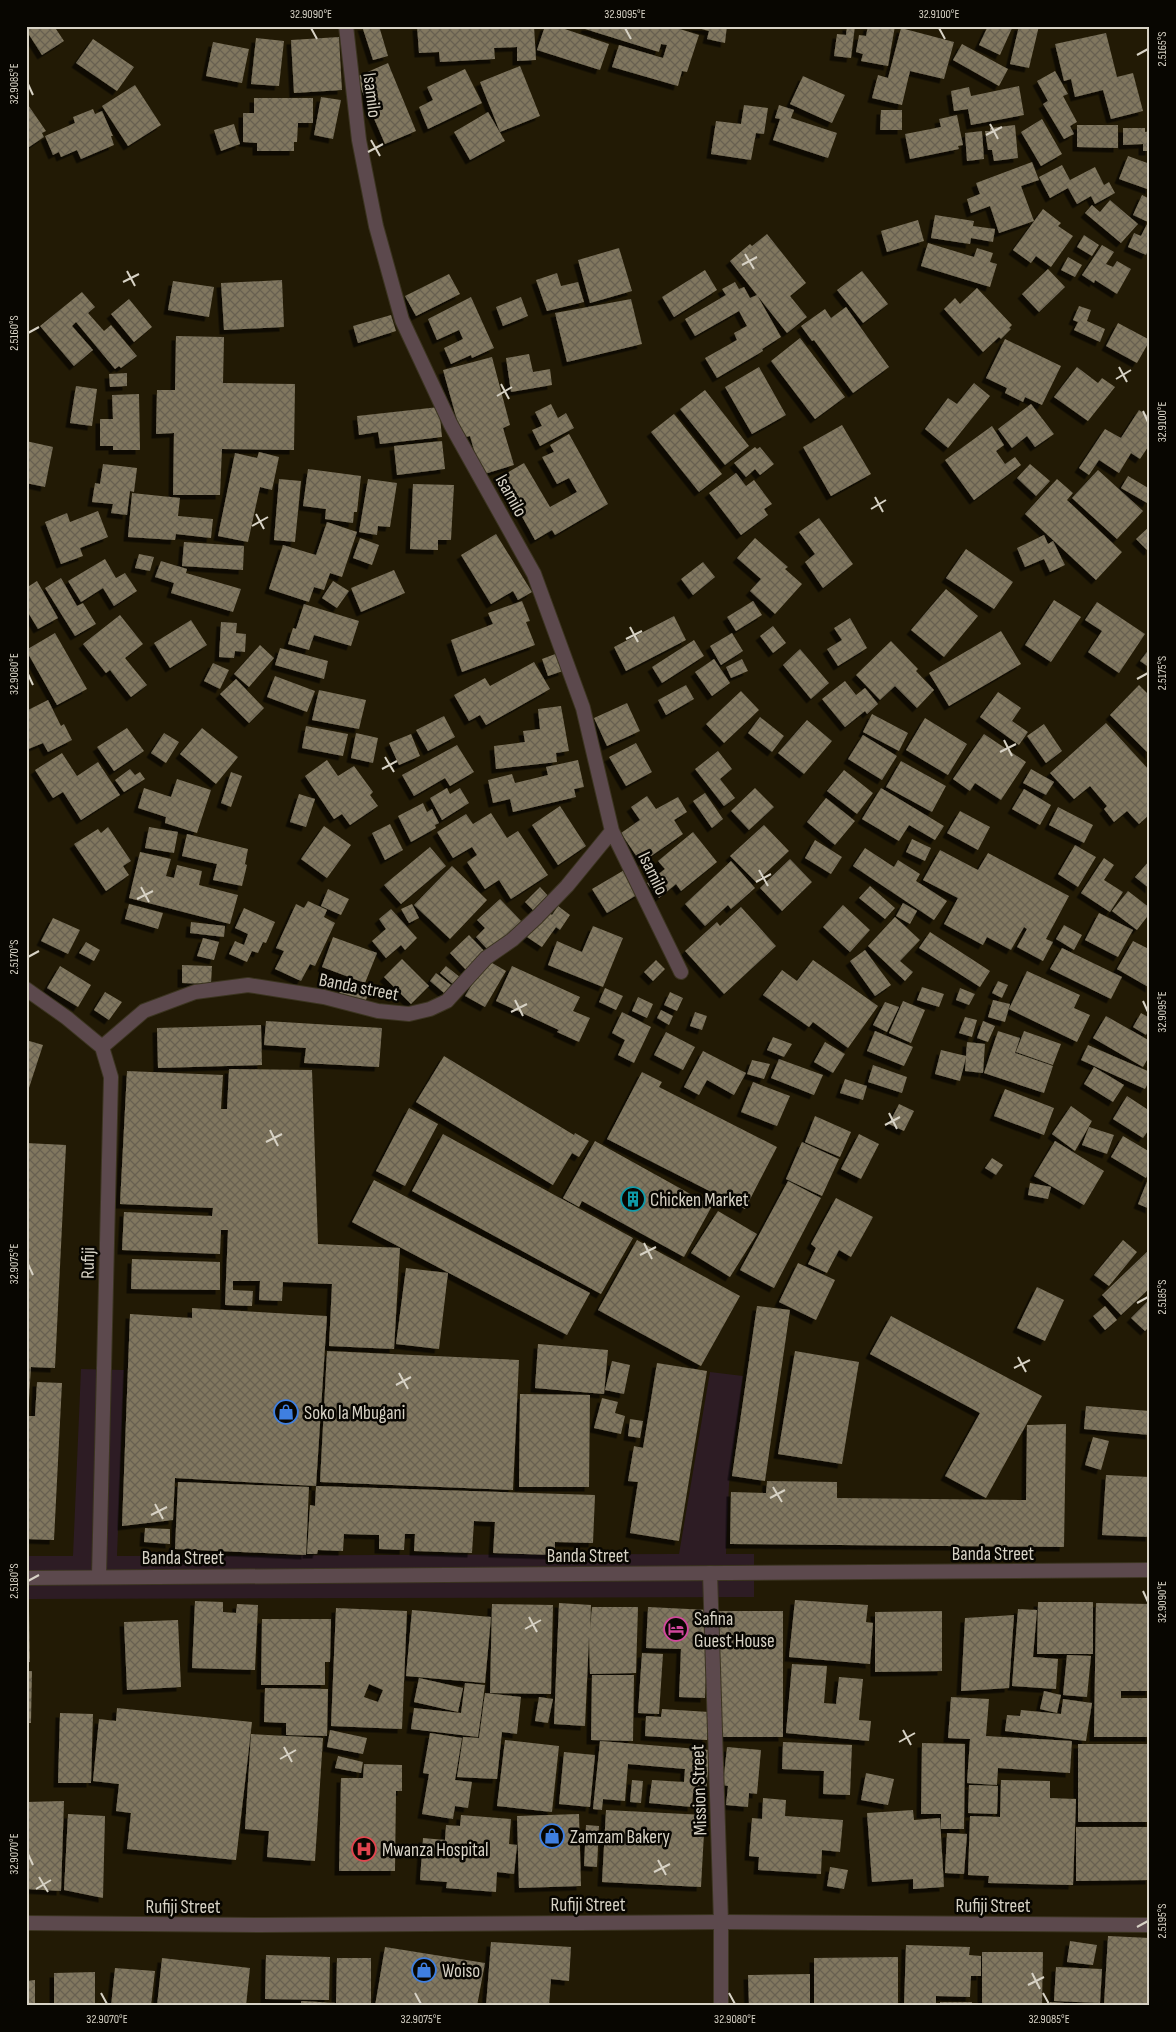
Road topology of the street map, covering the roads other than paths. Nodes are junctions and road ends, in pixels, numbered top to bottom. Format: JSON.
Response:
{"nodes":[{"id":1,"x":346,"y":26,"type":"edge"},
{"id":2,"x":612,"y":831,"type":"junction"},
{"id":3,"x":681,"y":972,"type":"dead end"},
{"id":4,"x":26,"y":989,"type":"edge"},
{"id":5,"x":102,"y":1047,"type":"junction"},
{"id":6,"x":1150,"y":1570,"type":"edge"},
{"id":7,"x":710,"y":1573,"type":"junction"},
{"id":8,"x":99,"y":1576,"type":"junction"},
{"id":9,"x":26,"y":1578,"type":"edge"},
{"id":10,"x":721,"y":1922,"type":"junction"},
{"id":11,"x":26,"y":1923,"type":"edge"},
{"id":12,"x":1150,"y":1925,"type":"edge"},
{"id":13,"x":722,"y":2006,"type":"edge"}],
"edges":[{"from":1,"to":2,"type":"street","name":"Isamilo"},
{"from":2,"to":3,"type":"street","name":"Isamilo"},
{"from":2,"to":5,"type":"street","name":"Banda street"},
{"from":4,"to":5,"type":"street"},
{"from":5,"to":8,"type":"street","name":"Rufiji"},
{"from":6,"to":7,"type":"street","name":"Banda Street"},
{"from":7,"to":8,"type":"street","name":"Banda Street"},
{"from":7,"to":10,"type":"street","name":"Mission Street"},
{"from":8,"to":9,"type":"street","name":"Banda Street"},
{"from":10,"to":11,"type":"street","name":"Rufiji Street"},
{"from":10,"to":12,"type":"street","name":"Rufiji Street"},
{"from":10,"to":13,"type":"street","name":"Mission Street"}]}
